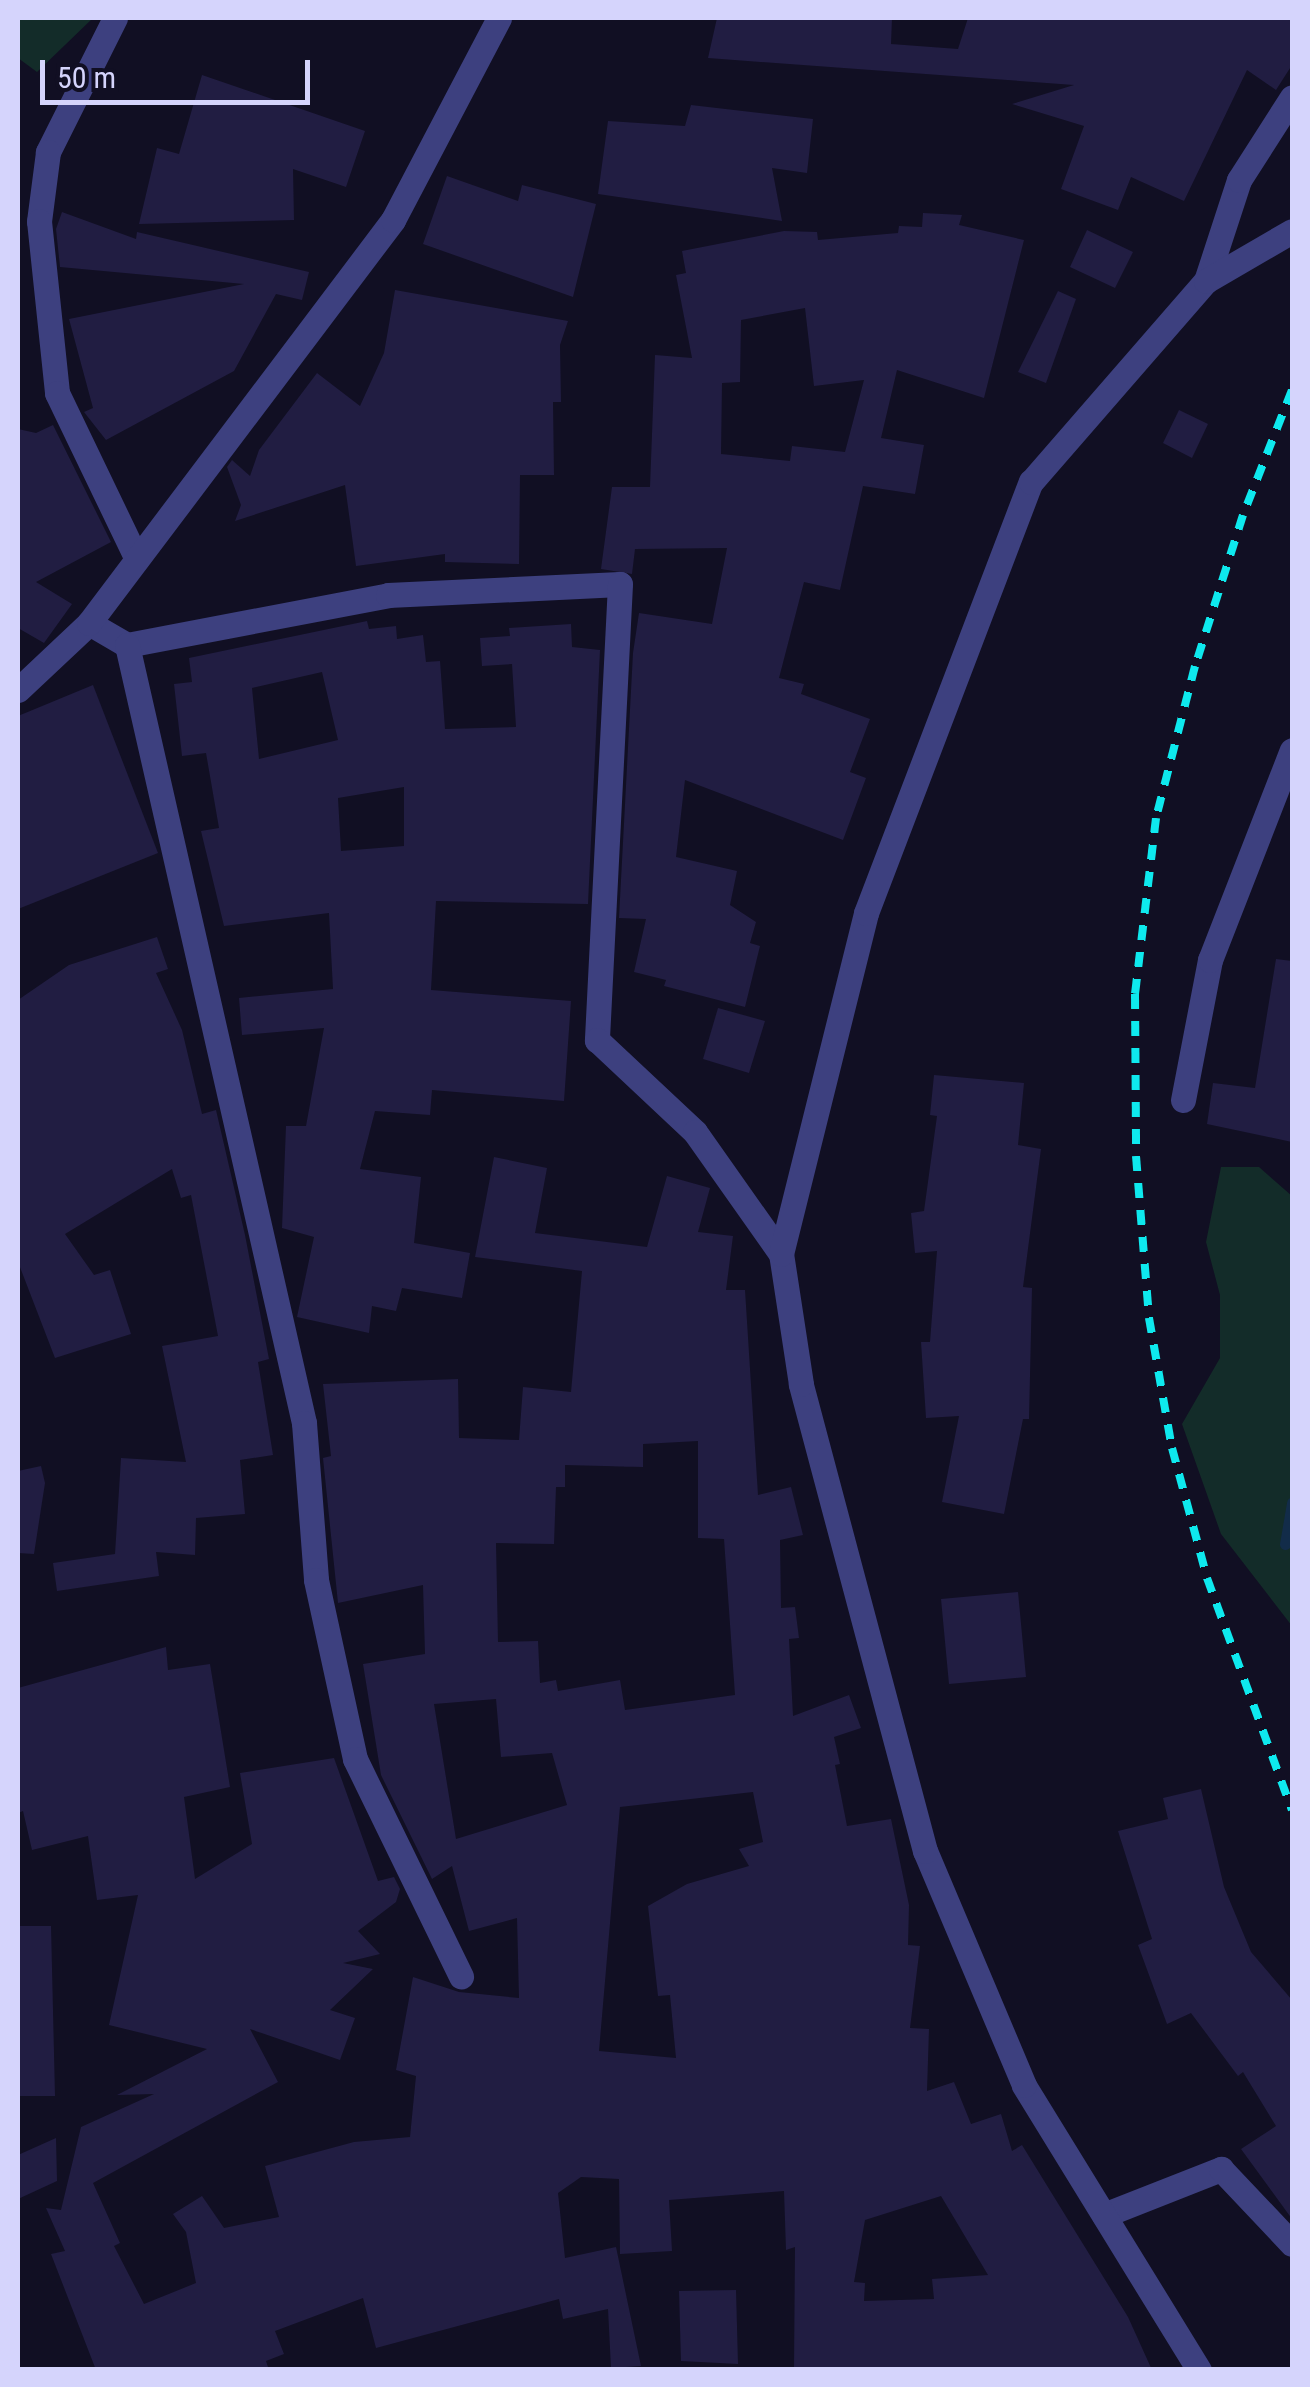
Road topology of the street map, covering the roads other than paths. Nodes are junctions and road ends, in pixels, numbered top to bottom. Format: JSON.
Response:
{"nodes":[{"id":1,"x":115,"y":18,"type":"edge"},
{"id":2,"x":499,"y":18,"type":"edge"},
{"id":3,"x":1292,"y":97,"type":"edge"},
{"id":4,"x":1292,"y":231,"type":"edge"},
{"id":5,"x":1206,"y":281,"type":"junction"},
{"id":6,"x":137,"y":559,"type":"junction"},
{"id":7,"x":89,"y":623,"type":"junction"},
{"id":8,"x":127,"y":646,"type":"junction"},
{"id":9,"x":18,"y":690,"type":"edge"},
{"id":10,"x":1292,"y":750,"type":"edge"},
{"id":11,"x":1184,"y":1100,"type":"dead end"},
{"id":12,"x":781,"y":1254,"type":"junction"},
{"id":13,"x":462,"y":1976,"type":"dead end"},
{"id":14,"x":1104,"y":2215,"type":"junction"},
{"id":15,"x":1292,"y":2244,"type":"edge"},
{"id":16,"x":1198,"y":2370,"type":"edge"}],
"edges":[{"from":1,"to":6,"type":"street"},
{"from":2,"to":6,"type":"street"},
{"from":3,"to":5,"type":"street"},
{"from":4,"to":5,"type":"street"},
{"from":5,"to":12,"type":"street"},
{"from":6,"to":7,"type":"street"},
{"from":7,"to":8,"type":"street"},
{"from":7,"to":9,"type":"street"},
{"from":8,"to":12,"type":"street"},
{"from":8,"to":13,"type":"street"},
{"from":10,"to":11,"type":"street"},
{"from":12,"to":14,"type":"street"},
{"from":14,"to":15,"type":"street"},
{"from":14,"to":16,"type":"street"}]}
